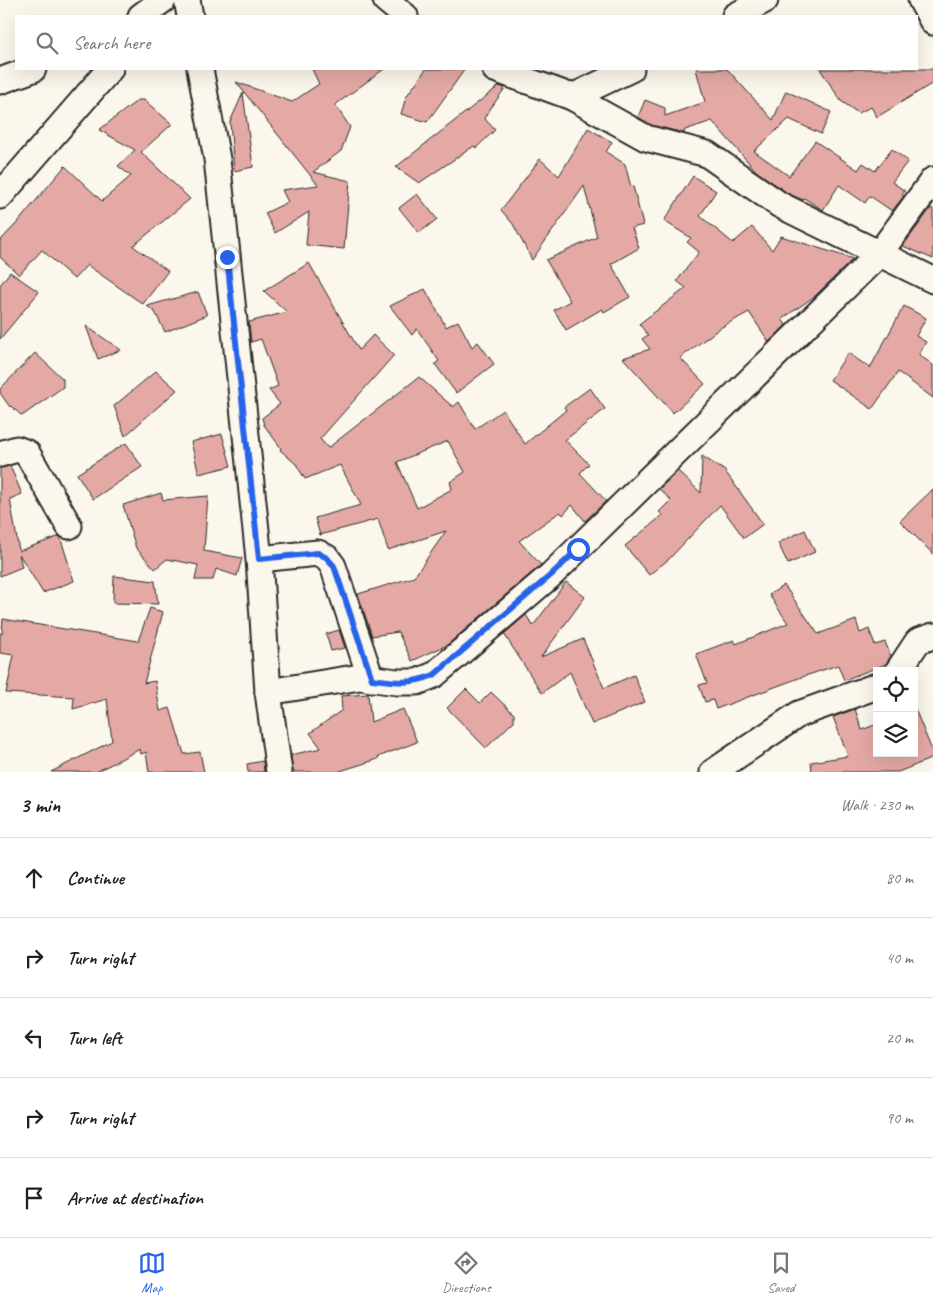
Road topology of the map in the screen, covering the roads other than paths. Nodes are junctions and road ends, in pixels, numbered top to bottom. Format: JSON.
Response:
{"nodes":[{"id":1,"x":163,"y":0,"type":"edge"},
{"id":2,"x":170,"y":0,"type":"edge"},
{"id":3,"x":188,"y":0,"type":"edge"},
{"id":4,"x":386,"y":0,"type":"edge"},
{"id":5,"x":765,"y":0,"type":"edge"},
{"id":6,"x":921,"y":0,"type":"edge"},
{"id":7,"x":142,"y":15,"type":"edge"},
{"id":8,"x":157,"y":15,"type":"edge"},
{"id":9,"x":190,"y":15,"type":"edge"},
{"id":10,"x":404,"y":15,"type":"edge"},
{"id":11,"x":737,"y":15,"type":"edge"},
{"id":12,"x":933,"y":22,"type":"edge"},
{"id":13,"x":30,"y":70,"type":"edge"},
{"id":14,"x":109,"y":70,"type":"edge"},
{"id":15,"x":200,"y":70,"type":"edge"},
{"id":16,"x":498,"y":70,"type":"edge"},
{"id":17,"x":629,"y":70,"type":"edge"},
{"id":18,"x":0,"y":81,"type":"edge"},
{"id":19,"x":572,"y":97,"type":"junction"},
{"id":20,"x":933,"y":180,"type":"edge"},
{"id":21,"x":0,"y":196,"type":"edge"},
{"id":22,"x":879,"y":254,"type":"junction"},
{"id":23,"x":933,"y":280,"type":"edge"},
{"id":24,"x":0,"y":454,"type":"edge"},
{"id":25,"x":69,"y":526,"type":"dead end"},
{"id":26,"x":259,"y":559,"type":"junction"},
{"id":27,"x":933,"y":636,"type":"edge"},
{"id":28,"x":901,"y":667,"type":"edge"},
{"id":29,"x":372,"y":679,"type":"junction"},
{"id":30,"x":873,"y":687,"type":"edge"},
{"id":31,"x":268,"y":692,"type":"junction"},
{"id":32,"x":279,"y":772,"type":"edge"},
{"id":33,"x":713,"y":772,"type":"edge"}],
"edges":[{"from":1,"to":7,"type":"street"},
{"from":2,"to":8,"type":"street"},
{"from":3,"to":9,"type":"street"},
{"from":4,"to":10,"type":"street"},
{"from":5,"to":11,"type":"street"},
{"from":6,"to":12,"type":"street"},
{"from":13,"to":18,"type":"street"},
{"from":14,"to":21,"type":"street"},
{"from":15,"to":26,"type":"street"},
{"from":16,"to":19,"type":"street"},
{"from":17,"to":19,"type":"street"},
{"from":19,"to":22,"type":"street"},
{"from":20,"to":22,"type":"street"},
{"from":22,"to":23,"type":"street"},
{"from":22,"to":29,"type":"street"},
{"from":24,"to":25,"type":"street"},
{"from":26,"to":29,"type":"street"},
{"from":26,"to":31,"type":"street"},
{"from":27,"to":28,"type":"street"},
{"from":29,"to":31,"type":"street"},
{"from":30,"to":33,"type":"street"},
{"from":31,"to":32,"type":"street"}]}
